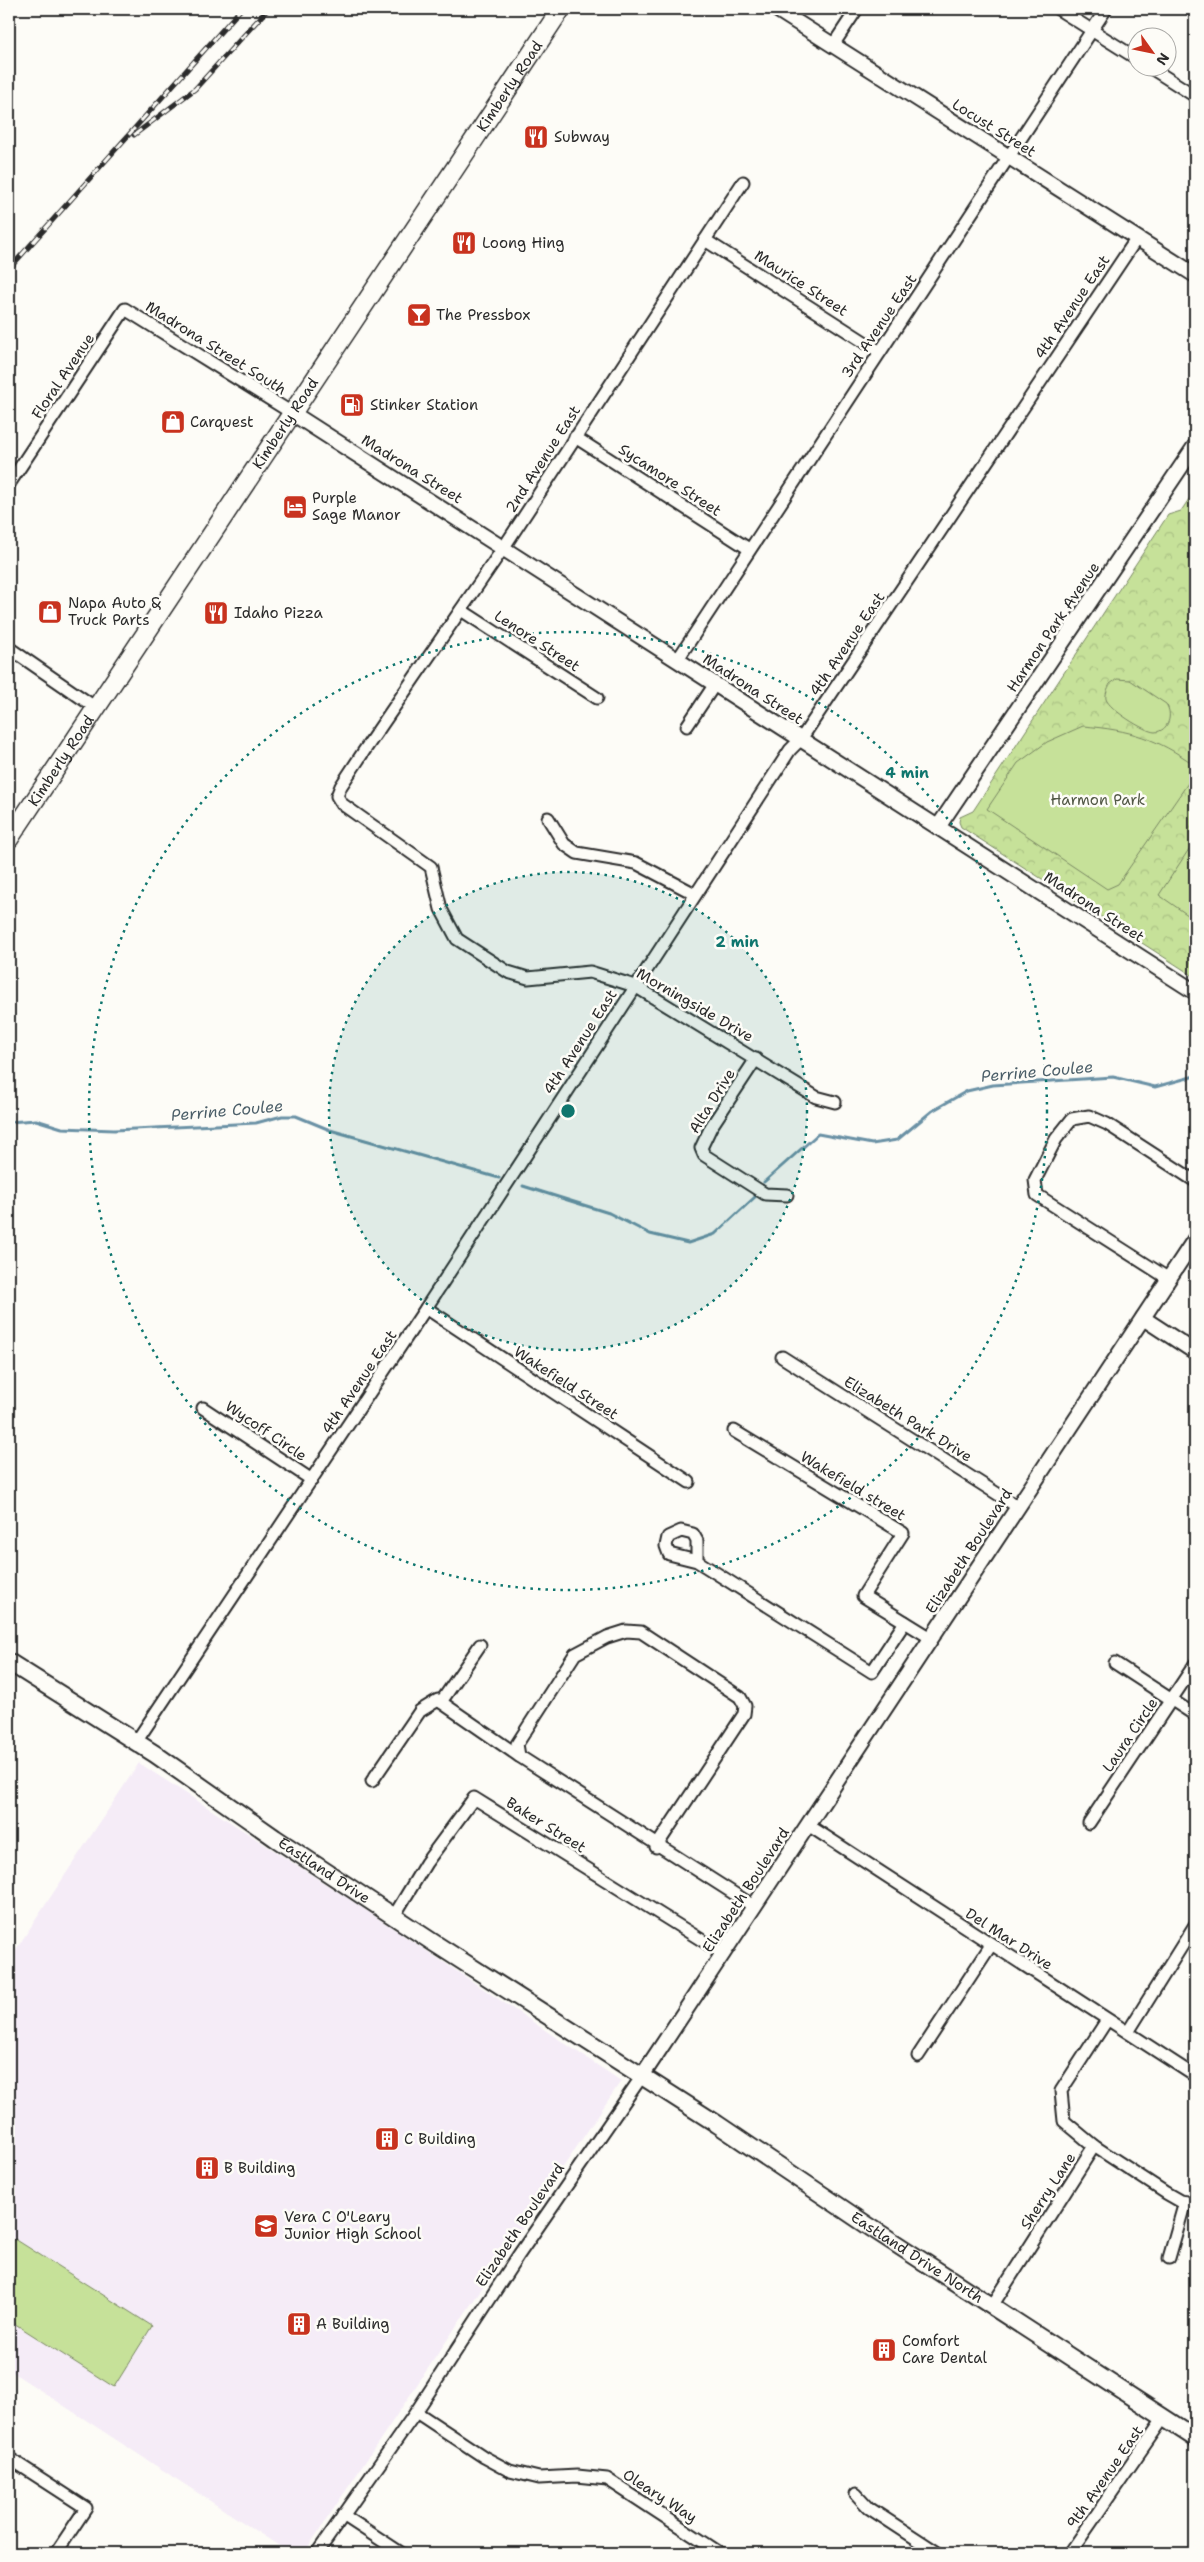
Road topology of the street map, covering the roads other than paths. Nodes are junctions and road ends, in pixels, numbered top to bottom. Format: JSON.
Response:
{"nodes":[{"id":1,"x":561,"y":9,"type":"edge"},
{"id":2,"x":776,"y":9,"type":"edge"},
{"id":3,"x":857,"y":9,"type":"edge"},
{"id":4,"x":1058,"y":9,"type":"edge"},
{"id":5,"x":1106,"y":9,"type":"edge"},
{"id":6,"x":1092,"y":30,"type":"junction"},
{"id":7,"x":833,"y":45,"type":"junction"},
{"id":8,"x":1126,"y":52,"type":"edge"},
{"id":9,"x":1167,"y":78,"type":"edge"},
{"id":10,"x":1195,"y":96,"type":"edge"},
{"id":11,"x":1010,"y":156,"type":"junction"},
{"id":12,"x":743,"y":182,"type":"dead end"},
{"id":13,"x":1137,"y":238,"type":"junction"},
{"id":14,"x":705,"y":240,"type":"junction"},
{"id":15,"x":1194,"y":272,"type":"edge"},
{"id":16,"x":125,"y":309,"type":"joint"},
{"id":17,"x":880,"y":352,"type":"junction"},
{"id":18,"x":292,"y":413,"type":"junction"},
{"id":19,"x":575,"y":437,"type":"junction"},
{"id":20,"x":1195,"y":446,"type":"edge"},
{"id":21,"x":9,"y":484,"type":"edge"},
{"id":22,"x":504,"y":547,"type":"junction"},
{"id":23,"x":748,"y":548,"type":"junction"},
{"id":24,"x":461,"y":610,"type":"junction"},
{"id":25,"x":9,"y":648,"type":"edge"},
{"id":26,"x":678,"y":659,"type":"junction"},
{"id":27,"x":715,"y":684,"type":"junction"},
{"id":28,"x":597,"y":698,"type":"dead end"},
{"id":29,"x":96,"y":708,"type":"junction"},
{"id":30,"x":687,"y":726,"type":"dead end"},
{"id":31,"x":802,"y":739,"type":"junction"},
{"id":32,"x":364,"y":751,"type":"joint"},
{"id":33,"x":548,"y":818,"type":"dead end"},
{"id":34,"x":938,"y":827,"type":"junction"},
{"id":35,"x":10,"y":835,"type":"edge"},
{"id":36,"x":695,"y":894,"type":"junction"},
{"id":37,"x":635,"y":986,"type":"junction"},
{"id":38,"x":1195,"y":992,"type":"edge"},
{"id":39,"x":756,"y":1060,"type":"junction"},
{"id":40,"x":834,"y":1102,"type":"dead end"},
{"id":41,"x":1195,"y":1181,"type":"edge"},
{"id":42,"x":787,"y":1195,"type":"dead end"},
{"id":43,"x":1195,"y":1239,"type":"edge"},
{"id":44,"x":1169,"y":1279,"type":"junction"},
{"id":45,"x":426,"y":1308,"type":"junction"},
{"id":46,"x":1143,"y":1318,"type":"junction"},
{"id":47,"x":1195,"y":1352,"type":"edge"},
{"id":48,"x":782,"y":1357,"type":"dead end"},
{"id":49,"x":203,"y":1408,"type":"dead end"},
{"id":50,"x":734,"y":1431,"type":"dead end"},
{"id":51,"x":312,"y":1480,"type":"junction"},
{"id":52,"x":689,"y":1482,"type":"dead end"},
{"id":53,"x":1018,"y":1507,"type":"junction"},
{"id":54,"x":697,"y":1561,"type":"dead end"},
{"id":55,"x":905,"y":1622,"type":"junction"},
{"id":56,"x":931,"y":1638,"type":"junction"},
{"id":57,"x":480,"y":1645,"type":"dead end"},
{"id":58,"x":9,"y":1662,"type":"edge"},
{"id":59,"x":1116,"y":1663,"type":"dead end"},
{"id":60,"x":1195,"y":1664,"type":"edge"},
{"id":61,"x":1172,"y":1700,"type":"junction"},
{"id":62,"x":441,"y":1702,"type":"junction"},
{"id":63,"x":1195,"y":1715,"type":"edge"},
{"id":64,"x":136,"y":1742,"type":"junction"},
{"id":65,"x":519,"y":1756,"type":"junction"},
{"id":66,"x":372,"y":1781,"type":"dead end"},
{"id":67,"x":1089,"y":1823,"type":"dead end"},
{"id":68,"x":808,"y":1825,"type":"junction"},
{"id":69,"x":656,"y":1846,"type":"junction"},
{"id":70,"x":754,"y":1907,"type":"junction"},
{"id":71,"x":394,"y":1916,"type":"junction"},
{"id":72,"x":1195,"y":1925,"type":"edge"},
{"id":73,"x":991,"y":1945,"type":"junction"},
{"id":74,"x":724,"y":1954,"type":"junction"},
{"id":75,"x":1108,"y":2020,"type":"junction"},
{"id":76,"x":1128,"y":2032,"type":"junction"},
{"id":77,"x":918,"y":2056,"type":"dead end"},
{"id":78,"x":642,"y":2076,"type":"junction"},
{"id":79,"x":1195,"y":2076,"type":"edge"},
{"id":80,"x":1094,"y":2146,"type":"junction"},
{"id":81,"x":1190,"y":2203,"type":"edge"},
{"id":82,"x":1169,"y":2258,"type":"dead end"},
{"id":83,"x":992,"y":2306,"type":"junction"},
{"id":84,"x":416,"y":2412,"type":"junction"},
{"id":85,"x":1164,"y":2417,"type":"junction"},
{"id":86,"x":1195,"y":2438,"type":"edge"},
{"id":87,"x":9,"y":2458,"type":"edge"},
{"id":88,"x":856,"y":2494,"type":"dead end"},
{"id":89,"x":343,"y":2515,"type":"junction"},
{"id":90,"x":56,"y":2553,"type":"edge"},
{"id":91,"x":317,"y":2553,"type":"edge"},
{"id":92,"x":401,"y":2553,"type":"edge"},
{"id":93,"x":720,"y":2553,"type":"edge"},
{"id":94,"x":938,"y":2553,"type":"edge"},
{"id":95,"x":1070,"y":2553,"type":"edge"}],
"edges":[{"from":1,"to":18,"type":"main road","name":"Kimberly Road"},
{"from":2,"to":7,"type":"street","name":"Locust Street"},
{"from":3,"to":7,"type":"street"},
{"from":4,"to":6,"type":"street"},
{"from":5,"to":6,"type":"street","name":"3rd Avenue East"},
{"from":6,"to":8,"type":"street"},
{"from":6,"to":11,"type":"street","name":"3rd Avenue East"},
{"from":7,"to":11,"type":"street","name":"Locust Street"},
{"from":9,"to":10,"type":"street"},
{"from":11,"to":13,"type":"street","name":"Locust Street"},
{"from":11,"to":17,"type":"street","name":"3rd Avenue East"},
{"from":12,"to":14,"type":"street","name":"2nd Avenue East"},
{"from":13,"to":15,"type":"street","name":"Locust Street"},
{"from":13,"to":31,"type":"street","name":"4th Avenue East"},
{"from":14,"to":17,"type":"street","name":"Maurice Street"},
{"from":14,"to":19,"type":"street","name":"2nd Avenue East"},
{"from":16,"to":18,"type":"street","name":"Madrona Street South"},
{"from":16,"to":21,"type":"street","name":"Floral Avenue"},
{"from":17,"to":23,"type":"street","name":"3rd Avenue East"},
{"from":18,"to":22,"type":"street","name":"Madrona Street"},
{"from":18,"to":29,"type":"main road","name":"Kimberly Road"},
{"from":19,"to":22,"type":"street","name":"2nd Avenue East"},
{"from":19,"to":23,"type":"street","name":"Sycamore Street"},
{"from":20,"to":34,"type":"street","name":"Harmon Park Avenue"},
{"from":22,"to":24,"type":"street","name":"2nd Avenue East"},
{"from":22,"to":26,"type":"street","name":"Madrona Street"},
{"from":23,"to":26,"type":"street","name":"3rd Avenue East"},
{"from":24,"to":28,"type":"street","name":"Lenore Street"},
{"from":24,"to":32,"type":"street","name":"2nd Avenue East"},
{"from":25,"to":29,"type":"street"},
{"from":26,"to":27,"type":"street","name":"Madrona Street"},
{"from":27,"to":30,"type":"street"},
{"from":27,"to":31,"type":"street","name":"Madrona Street"},
{"from":29,"to":35,"type":"main road","name":"Kimberly Road"},
{"from":31,"to":34,"type":"street","name":"Madrona Street"},
{"from":31,"to":36,"type":"street","name":"4th Avenue East"},
{"from":32,"to":37,"type":"street","name":"Morningside Drive"},
{"from":33,"to":36,"type":"street"},
{"from":34,"to":38,"type":"street","name":"Madrona Street"},
{"from":36,"to":37,"type":"street","name":"4th Avenue East"},
{"from":37,"to":39,"type":"street","name":"Morningside Drive"},
{"from":37,"to":45,"type":"street","name":"4th Avenue East"},
{"from":39,"to":40,"type":"street","name":"Morningside Drive"},
{"from":39,"to":42,"type":"street","name":"Alta Drive"},
{"from":41,"to":44,"type":"street"},
{"from":43,"to":44,"type":"street","name":"Elizabeth Boulevard"},
{"from":44,"to":46,"type":"street","name":"Elizabeth Boulevard"},
{"from":45,"to":51,"type":"street","name":"4th Avenue East"},
{"from":45,"to":52,"type":"street","name":"Wakefield Street"},
{"from":46,"to":47,"type":"street"},
{"from":46,"to":53,"type":"street","name":"Elizabeth Boulevard"},
{"from":48,"to":53,"type":"street","name":"Elizabeth Park Drive"},
{"from":49,"to":51,"type":"street","name":"Wycoff Circle"},
{"from":50,"to":55,"type":"street","name":"Wakefield street"},
{"from":51,"to":64,"type":"street","name":"4th Avenue East"},
{"from":53,"to":56,"type":"street","name":"Elizabeth Boulevard"},
{"from":54,"to":55,"type":"street"},
{"from":55,"to":56,"type":"street","name":"Wakefield street"},
{"from":56,"to":68,"type":"street","name":"Elizabeth Boulevard"},
{"from":57,"to":62,"type":"street"},
{"from":58,"to":64,"type":"main road","name":"Eastland Drive"},
{"from":59,"to":61,"type":"street"},
{"from":60,"to":61,"type":"street","name":"Laura Circle"},
{"from":61,"to":63,"type":"street"},
{"from":61,"to":67,"type":"street","name":"Laura Circle"},
{"from":62,"to":65,"type":"street"},
{"from":62,"to":66,"type":"street"},
{"from":64,"to":71,"type":"main road","name":"Eastland Drive"},
{"from":65,"to":69,"type":"street"},
{"from":65,"to":69,"type":"street"},
{"from":68,"to":70,"type":"street","name":"Elizabeth Boulevard"},
{"from":68,"to":73,"type":"street","name":"Del Mar Drive"},
{"from":69,"to":70,"type":"street"},
{"from":70,"to":74,"type":"street","name":"Elizabeth Boulevard"},
{"from":71,"to":74,"type":"street","name":"Baker Street"},
{"from":71,"to":78,"type":"main road","name":"Eastland Drive"},
{"from":72,"to":76,"type":"street"},
{"from":73,"to":75,"type":"street","name":"Del Mar Drive"},
{"from":73,"to":77,"type":"street"},
{"from":74,"to":78,"type":"street","name":"Elizabeth Boulevard"},
{"from":75,"to":76,"type":"street","name":"Del Mar Drive"},
{"from":75,"to":80,"type":"street","name":"Sherry Lane"},
{"from":76,"to":79,"type":"street","name":"Del Mar Drive"},
{"from":78,"to":83,"type":"main road","name":"Eastland Drive North"},
{"from":78,"to":84,"type":"street","name":"Elizabeth Boulevard"},
{"from":80,"to":81,"type":"street"},
{"from":80,"to":83,"type":"street","name":"Sherry Lane"},
{"from":81,"to":82,"type":"street"},
{"from":83,"to":85,"type":"main road","name":"Eastland Drive North"},
{"from":84,"to":89,"type":"street","name":"Elizabeth Boulevard"},
{"from":84,"to":93,"type":"street","name":"Oleary Way"},
{"from":85,"to":86,"type":"main road","name":"Eastland Drive North"},
{"from":85,"to":95,"type":"street","name":"9th Avenue East"},
{"from":87,"to":90,"type":"street"},
{"from":88,"to":94,"type":"street"},
{"from":89,"to":91,"type":"street","name":"Elizabeth Boulevard"},
{"from":89,"to":92,"type":"street"}]}
